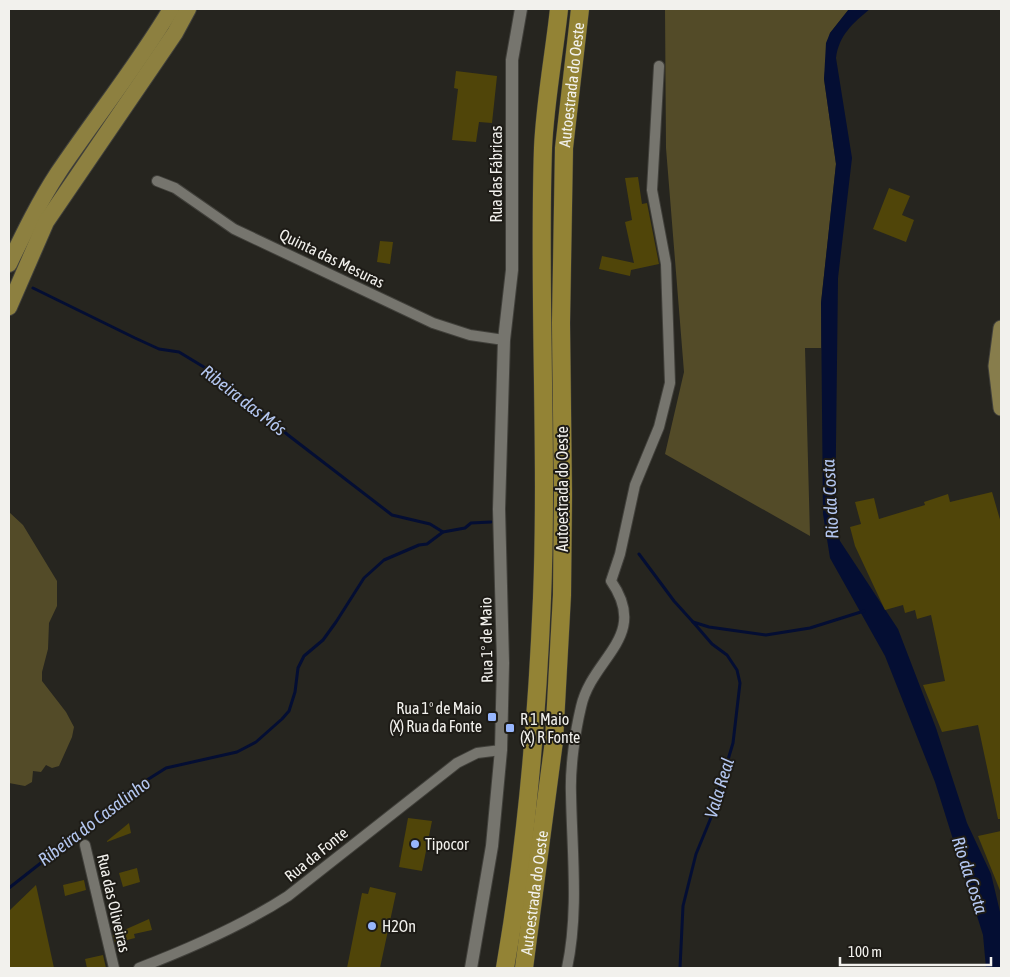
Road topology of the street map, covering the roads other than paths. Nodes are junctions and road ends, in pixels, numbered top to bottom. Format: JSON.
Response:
{"nodes":[{"id":1,"x":171,"y":9,"type":"edge"},
{"id":2,"x":188,"y":9,"type":"edge"},
{"id":3,"x":521,"y":9,"type":"edge"},
{"id":4,"x":559,"y":9,"type":"edge"},
{"id":5,"x":580,"y":9,"type":"edge"},
{"id":6,"x":659,"y":66,"type":"dead end"},
{"id":7,"x":156,"y":181,"type":"dead end"},
{"id":8,"x":9,"y":264,"type":"edge"},
{"id":9,"x":9,"y":306,"type":"edge"},
{"id":10,"x":1001,"y":328,"type":"edge"},
{"id":11,"x":504,"y":340,"type":"junction"},
{"id":12,"x":999,"y":388,"type":"edge"},
{"id":13,"x":1001,"y":408,"type":"edge"},
{"id":14,"x":501,"y":750,"type":"junction"},
{"id":15,"x":85,"y":845,"type":"dead end"},
{"id":16,"x":114,"y":968,"type":"edge"},
{"id":17,"x":140,"y":968,"type":"edge"},
{"id":18,"x":471,"y":968,"type":"edge"},
{"id":19,"x":505,"y":968,"type":"edge"},
{"id":20,"x":524,"y":968,"type":"edge"},
{"id":21,"x":567,"y":968,"type":"edge"}],
"edges":[{"from":1,"to":8,"type":"highway"},
{"from":2,"to":9,"type":"highway"},
{"from":3,"to":11,"type":"street","name":"Rua das Fábricas"},
{"from":4,"to":19,"type":"highway","name":"Autoestrada do Oeste"},
{"from":5,"to":20,"type":"highway","name":"Autoestrada do Oeste"},
{"from":6,"to":21,"type":"street"},
{"from":7,"to":11,"type":"street","name":"Quinta das Mesuras"},
{"from":10,"to":12,"type":"main road"},
{"from":11,"to":14,"type":"street","name":"Rua 1º de Maio"},
{"from":12,"to":13,"type":"main road"},
{"from":14,"to":17,"type":"street","name":"Rua da Fonte"},
{"from":14,"to":18,"type":"street","name":"Rua 1º de Maio"},
{"from":15,"to":16,"type":"street","name":"Rua das Oliveiras"}]}
